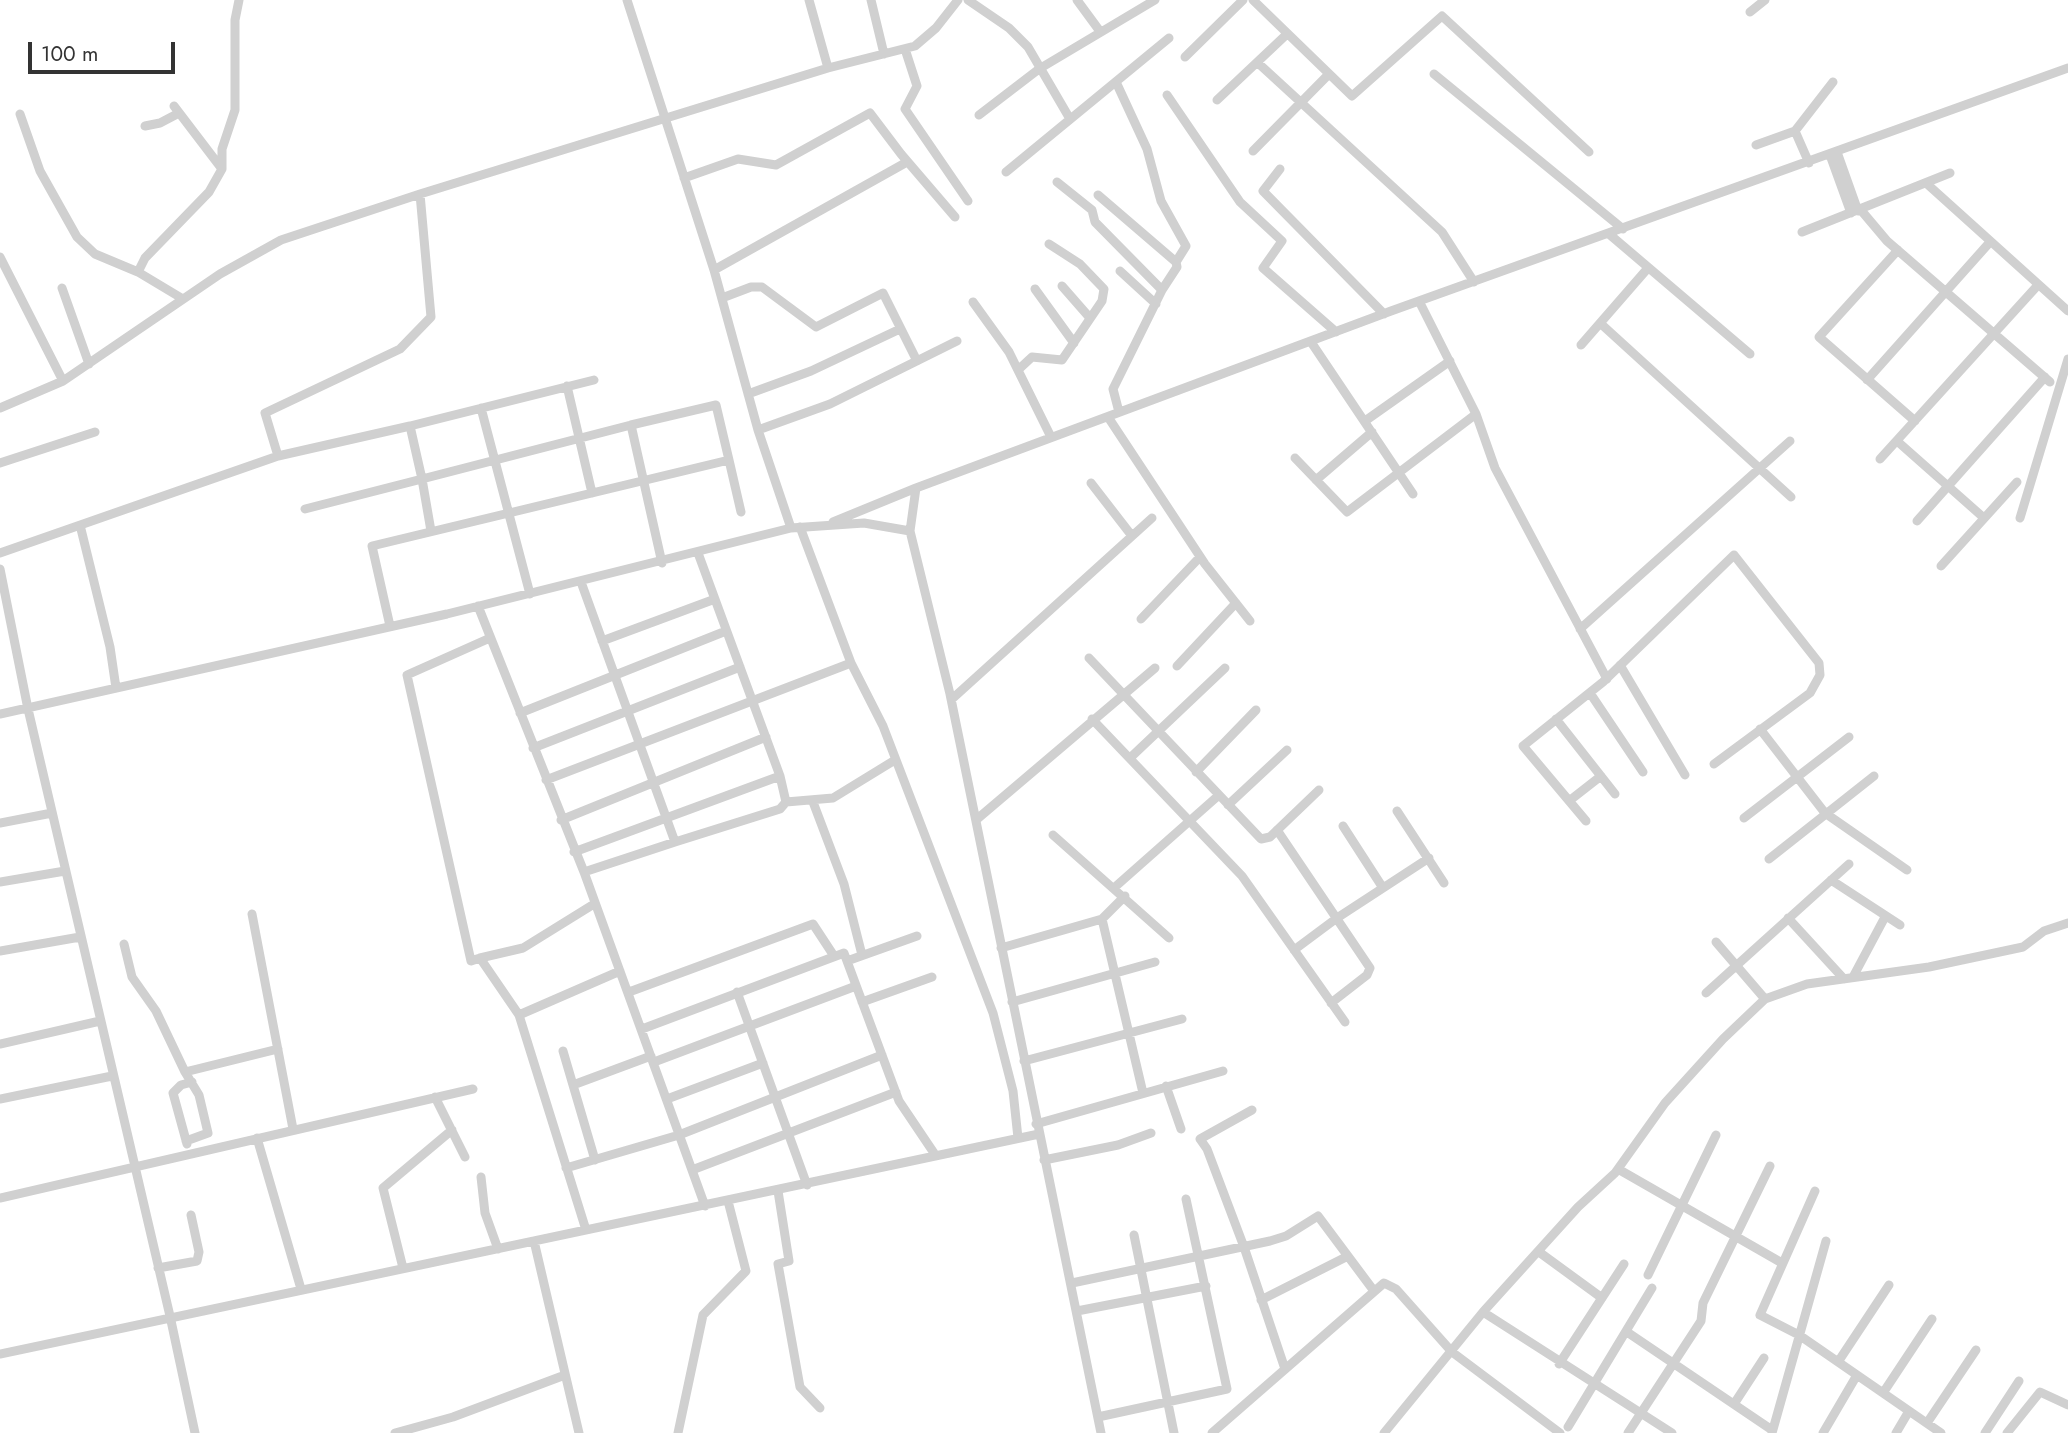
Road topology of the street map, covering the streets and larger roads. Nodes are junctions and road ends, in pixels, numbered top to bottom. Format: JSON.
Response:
{"nodes":[{"id":1,"x":239,"y":0,"type":"edge"},
{"id":2,"x":626,"y":0,"type":"edge"},
{"id":3,"x":809,"y":0,"type":"edge"},
{"id":4,"x":870,"y":0,"type":"edge"},
{"id":5,"x":958,"y":0,"type":"edge"},
{"id":6,"x":968,"y":0,"type":"edge"},
{"id":7,"x":1077,"y":0,"type":"edge"},
{"id":8,"x":1155,"y":0,"type":"edge"},
{"id":9,"x":1243,"y":0,"type":"edge"},
{"id":10,"x":1253,"y":0,"type":"edge"},
{"id":11,"x":1765,"y":0,"type":"edge"},
{"id":12,"x":1750,"y":12,"type":"dead end"},
{"id":13,"x":1099,"y":30,"type":"junction"},
{"id":14,"x":1287,"y":34,"type":"junction"},
{"id":15,"x":1169,"y":38,"type":"dead end"},
{"id":16,"x":905,"y":49,"type":"junction"},
{"id":17,"x":884,"y":54,"type":"junction"},
{"id":18,"x":1185,"y":57,"type":"dead end"},
{"id":19,"x":1258,"y":63,"type":"junction"},
{"id":20,"x":828,"y":68,"type":"junction"},
{"id":21,"x":2068,"y":68,"type":"edge"},
{"id":22,"x":1039,"y":69,"type":"junction"},
{"id":23,"x":1434,"y":74,"type":"dead end"},
{"id":24,"x":1328,"y":75,"type":"junction"},
{"id":25,"x":1116,"y":82,"type":"junction"},
{"id":26,"x":1833,"y":82,"type":"dead end"},
{"id":27,"x":1167,"y":95,"type":"dead end"},
{"id":28,"x":1217,"y":100,"type":"dead end"},
{"id":29,"x":1300,"y":104,"type":"junction"},
{"id":30,"x":20,"y":114,"type":"dead end"},
{"id":31,"x":979,"y":115,"type":"dead end"},
{"id":32,"x":666,"y":119,"type":"junction"},
{"id":33,"x":1070,"y":119,"type":"junction"},
{"id":34,"x":145,"y":126,"type":"dead end"},
{"id":35,"x":1795,"y":131,"type":"junction"},
{"id":36,"x":1756,"y":145,"type":"dead end"},
{"id":37,"x":1253,"y":151,"type":"dead end"},
{"id":38,"x":1589,"y":152,"type":"dead end"},
{"id":39,"x":1834,"y":154,"type":"junction"},
{"id":40,"x":907,"y":162,"type":"junction"},
{"id":41,"x":1809,"y":163,"type":"junction"},
{"id":42,"x":222,"y":169,"type":"junction"},
{"id":43,"x":1280,"y":169,"type":"dead end"},
{"id":44,"x":1006,"y":172,"type":"dead end"},
{"id":45,"x":1950,"y":173,"type":"dead end"},
{"id":46,"x":684,"y":177,"type":"junction"},
{"id":47,"x":1057,"y":182,"type":"dead end"},
{"id":48,"x":1926,"y":183,"type":"junction"},
{"id":49,"x":420,"y":194,"type":"junction"},
{"id":50,"x":1098,"y":195,"type":"dead end"},
{"id":51,"x":968,"y":201,"type":"dead end"},
{"id":52,"x":1856,"y":211,"type":"junction"},
{"id":53,"x":955,"y":217,"type":"dead end"},
{"id":54,"x":1623,"y":229,"type":"junction"},
{"id":55,"x":1802,"y":232,"type":"dead end"},
{"id":56,"x":1608,"y":234,"type":"junction"},
{"id":57,"x":1990,"y":243,"type":"junction"},
{"id":58,"x":1049,"y":244,"type":"dead end"},
{"id":59,"x":1898,"y":250,"type":"junction"},
{"id":60,"x":0,"y":257,"type":"edge"},
{"id":61,"x":1176,"y":262,"type":"junction"},
{"id":62,"x":1648,"y":268,"type":"junction"},
{"id":63,"x":714,"y":270,"type":"junction"},
{"id":64,"x":1120,"y":271,"type":"dead end"},
{"id":65,"x":138,"y":272,"type":"junction"},
{"id":66,"x":1474,"y":282,"type":"junction"},
{"id":67,"x":2038,"y":285,"type":"junction"},
{"id":68,"x":1062,"y":286,"type":"dead end"},
{"id":69,"x":62,"y":288,"type":"dead end"},
{"id":70,"x":1035,"y":289,"type":"dead end"},
{"id":71,"x":1162,"y":290,"type":"junction"},
{"id":72,"x":1945,"y":291,"type":"junction"},
{"id":73,"x":722,"y":298,"type":"junction"},
{"id":74,"x":183,"y":299,"type":"junction"},
{"id":75,"x":1419,"y":301,"type":"junction"},
{"id":76,"x":973,"y":302,"type":"dead end"},
{"id":77,"x":1156,"y":304,"type":"junction"},
{"id":78,"x":2068,"y":311,"type":"edge"},
{"id":79,"x":1384,"y":314,"type":"junction"},
{"id":80,"x":1090,"y":318,"type":"junction"},
{"id":81,"x":1600,"y":323,"type":"junction"},
{"id":82,"x":900,"y":328,"type":"junction"},
{"id":83,"x":1336,"y":332,"type":"junction"},
{"id":84,"x":1995,"y":334,"type":"junction"},
{"id":85,"x":957,"y":341,"type":"dead end"},
{"id":86,"x":1311,"y":342,"type":"junction"},
{"id":87,"x":1074,"y":343,"type":"junction"},
{"id":88,"x":1581,"y":345,"type":"dead end"},
{"id":89,"x":1750,"y":354,"type":"dead end"},
{"id":90,"x":2068,"y":359,"type":"edge"},
{"id":91,"x":917,"y":361,"type":"junction"},
{"id":92,"x":1450,"y":361,"type":"junction"},
{"id":93,"x":89,"y":364,"type":"junction"},
{"id":94,"x":1018,"y":370,"type":"junction"},
{"id":95,"x":593,"y":380,"type":"dead end"},
{"id":96,"x":1867,"y":380,"type":"junction"},
{"id":97,"x":63,"y":381,"type":"junction"},
{"id":98,"x":567,"y":386,"type":"junction"},
{"id":99,"x":748,"y":394,"type":"junction"},
{"id":100,"x":0,"y":408,"type":"edge"},
{"id":101,"x":481,"y":408,"type":"junction"},
{"id":102,"x":1119,"y":412,"type":"junction"},
{"id":103,"x":1476,"y":414,"type":"junction"},
{"id":104,"x":1108,"y":417,"type":"junction"},
{"id":105,"x":1365,"y":421,"type":"junction"},
{"id":106,"x":1915,"y":421,"type":"junction"},
{"id":107,"x":631,"y":425,"type":"junction"},
{"id":108,"x":410,"y":426,"type":"junction"},
{"id":109,"x":758,"y":430,"type":"junction"},
{"id":110,"x":95,"y":432,"type":"dead end"},
{"id":111,"x":1372,"y":432,"type":"junction"},
{"id":112,"x":1051,"y":437,"type":"junction"},
{"id":113,"x":579,"y":438,"type":"junction"},
{"id":114,"x":1790,"y":441,"type":"dead end"},
{"id":115,"x":1897,"y":441,"type":"junction"},
{"id":116,"x":278,"y":456,"type":"junction"},
{"id":117,"x":1295,"y":458,"type":"dead end"},
{"id":118,"x":1880,"y":459,"type":"dead end"},
{"id":119,"x":495,"y":460,"type":"junction"},
{"id":120,"x":729,"y":460,"type":"junction"},
{"id":121,"x":0,"y":463,"type":"edge"},
{"id":122,"x":1761,"y":467,"type":"junction"},
{"id":123,"x":1398,"y":471,"type":"junction"},
{"id":124,"x":422,"y":479,"type":"junction"},
{"id":125,"x":1317,"y":480,"type":"junction"},
{"id":126,"x":643,"y":481,"type":"junction"},
{"id":127,"x":2017,"y":482,"type":"dead end"},
{"id":128,"x":1091,"y":483,"type":"dead end"},
{"id":129,"x":1948,"y":486,"type":"junction"},
{"id":130,"x":916,"y":488,"type":"junction"},
{"id":131,"x":592,"y":493,"type":"junction"},
{"id":132,"x":1413,"y":494,"type":"dead end"},
{"id":133,"x":1791,"y":497,"type":"dead end"},
{"id":134,"x":304,"y":509,"type":"dead end"},
{"id":135,"x":741,"y":512,"type":"dead end"},
{"id":136,"x":509,"y":513,"type":"junction"},
{"id":137,"x":1152,"y":518,"type":"dead end"},
{"id":138,"x":1984,"y":518,"type":"junction"},
{"id":139,"x":2020,"y":518,"type":"dead end"},
{"id":140,"x":1917,"y":521,"type":"dead end"},
{"id":141,"x":80,"y":525,"type":"junction"},
{"id":142,"x":826,"y":525,"type":"junction"},
{"id":143,"x":795,"y":528,"type":"junction"},
{"id":144,"x":431,"y":531,"type":"junction"},
{"id":145,"x":909,"y":531,"type":"junction"},
{"id":146,"x":1132,"y":536,"type":"junction"},
{"id":147,"x":0,"y":553,"type":"edge"},
{"id":148,"x":698,"y":553,"type":"junction"},
{"id":149,"x":1200,"y":557,"type":"junction"},
{"id":150,"x":662,"y":563,"type":"junction"},
{"id":151,"x":1941,"y":566,"type":"dead end"},
{"id":152,"x":0,"y":569,"type":"edge"},
{"id":153,"x":581,"y":582,"type":"junction"},
{"id":154,"x":530,"y":594,"type":"junction"},
{"id":155,"x":715,"y":599,"type":"junction"},
{"id":156,"x":1236,"y":603,"type":"junction"},
{"id":157,"x":478,"y":607,"type":"junction"},
{"id":158,"x":1141,"y":619,"type":"dead end"},
{"id":159,"x":1250,"y":621,"type":"dead end"},
{"id":160,"x":390,"y":626,"type":"junction"},
{"id":161,"x":1580,"y":629,"type":"junction"},
{"id":162,"x":726,"y":631,"type":"junction"},
{"id":163,"x":490,"y":638,"type":"junction"},
{"id":164,"x":602,"y":641,"type":"junction"},
{"id":165,"x":1089,"y":658,"type":"dead end"},
{"id":166,"x":851,"y":663,"type":"junction"},
{"id":167,"x":1620,"y":665,"type":"junction"},
{"id":168,"x":1177,"y":666,"type":"dead end"},
{"id":169,"x":740,"y":667,"type":"junction"},
{"id":170,"x":1155,"y":668,"type":"dead end"},
{"id":171,"x":1225,"y":668,"type":"dead end"},
{"id":172,"x":614,"y":675,"type":"junction"},
{"id":173,"x":1607,"y":678,"type":"junction"},
{"id":174,"x":116,"y":688,"type":"junction"},
{"id":175,"x":1590,"y":693,"type":"junction"},
{"id":176,"x":1121,"y":694,"type":"junction"},
{"id":177,"x":951,"y":699,"type":"junction"},
{"id":178,"x":752,"y":700,"type":"junction"},
{"id":179,"x":28,"y":709,"type":"junction"},
{"id":180,"x":1256,"y":710,"type":"dead end"},
{"id":181,"x":627,"y":711,"type":"junction"},
{"id":182,"x":520,"y":713,"type":"junction"},
{"id":183,"x":0,"y":715,"type":"edge"},
{"id":184,"x":1092,"y":719,"type":"junction"},
{"id":185,"x":1556,"y":719,"type":"junction"},
{"id":186,"x":1760,"y":729,"type":"junction"},
{"id":187,"x":1157,"y":732,"type":"junction"},
{"id":188,"x":766,"y":737,"type":"junction"},
{"id":189,"x":1849,"y":737,"type":"dead end"},
{"id":190,"x":639,"y":744,"type":"junction"},
{"id":191,"x":533,"y":748,"type":"junction"},
{"id":192,"x":1287,"y":750,"type":"dead end"},
{"id":193,"x":1130,"y":758,"type":"junction"},
{"id":194,"x":895,"y":760,"type":"junction"},
{"id":195,"x":1714,"y":764,"type":"dead end"},
{"id":196,"x":1196,"y":772,"type":"junction"},
{"id":197,"x":1643,"y":772,"type":"dead end"},
{"id":198,"x":1685,"y":775,"type":"dead end"},
{"id":199,"x":780,"y":776,"type":"junction"},
{"id":200,"x":1601,"y":776,"type":"junction"},
{"id":201,"x":1796,"y":776,"type":"junction"},
{"id":202,"x":1874,"y":776,"type":"dead end"},
{"id":203,"x":546,"y":780,"type":"junction"},
{"id":204,"x":653,"y":783,"type":"junction"},
{"id":205,"x":1319,"y":790,"type":"dead end"},
{"id":206,"x":1615,"y":794,"type":"dead end"},
{"id":207,"x":1219,"y":795,"type":"junction"},
{"id":208,"x":1569,"y":801,"type":"junction"},
{"id":209,"x":786,"y":802,"type":"junction"},
{"id":210,"x":813,"y":802,"type":"junction"},
{"id":211,"x":1228,"y":805,"type":"junction"},
{"id":212,"x":1397,"y":811,"type":"dead end"},
{"id":213,"x":52,"y":813,"type":"junction"},
{"id":214,"x":1825,"y":813,"type":"junction"},
{"id":215,"x":666,"y":818,"type":"junction"},
{"id":216,"x":1744,"y":818,"type":"dead end"},
{"id":217,"x":561,"y":820,"type":"junction"},
{"id":218,"x":976,"y":820,"type":"junction"},
{"id":219,"x":1192,"y":821,"type":"junction"},
{"id":220,"x":1586,"y":821,"type":"dead end"},
{"id":221,"x":0,"y":824,"type":"edge"},
{"id":222,"x":1343,"y":826,"type":"dead end"},
{"id":223,"x":1277,"y":831,"type":"junction"},
{"id":224,"x":1053,"y":835,"type":"dead end"},
{"id":225,"x":675,"y":842,"type":"junction"},
{"id":226,"x":574,"y":852,"type":"junction"},
{"id":227,"x":1429,"y":858,"type":"junction"},
{"id":228,"x":1769,"y":859,"type":"dead end"},
{"id":229,"x":1849,"y":864,"type":"dead end"},
{"id":230,"x":1907,"y":870,"type":"dead end"},
{"id":231,"x":65,"y":871,"type":"junction"},
{"id":232,"x":584,"y":872,"type":"junction"},
{"id":233,"x":1830,"y":880,"type":"junction"},
{"id":234,"x":0,"y":882,"type":"edge"},
{"id":235,"x":1444,"y":883,"type":"dead end"},
{"id":236,"x":1115,"y":887,"type":"junction"},
{"id":237,"x":1383,"y":888,"type":"junction"},
{"id":238,"x":1125,"y":896,"type":"junction"},
{"id":239,"x":594,"y":904,"type":"junction"},
{"id":240,"x":252,"y":914,"type":"dead end"},
{"id":241,"x":1885,"y":917,"type":"junction"},
{"id":242,"x":1337,"y":918,"type":"junction"},
{"id":243,"x":1788,"y":918,"type":"junction"},
{"id":244,"x":1102,"y":919,"type":"junction"},
{"id":245,"x":2068,"y":923,"type":"edge"},
{"id":246,"x":1900,"y":925,"type":"dead end"},
{"id":247,"x":917,"y":936,"type":"dead end"},
{"id":248,"x":80,"y":937,"type":"junction"},
{"id":249,"x":1169,"y":938,"type":"dead end"},
{"id":250,"x":1716,"y":942,"type":"dead end"},
{"id":251,"x":124,"y":944,"type":"dead end"},
{"id":252,"x":1001,"y":948,"type":"junction"},
{"id":253,"x":1294,"y":950,"type":"junction"},
{"id":254,"x":0,"y":951,"type":"edge"},
{"id":255,"x":862,"y":956,"type":"junction"},
{"id":256,"x":834,"y":957,"type":"junction"},
{"id":257,"x":480,"y":958,"type":"junction"},
{"id":258,"x":847,"y":961,"type":"junction"},
{"id":259,"x":1155,"y":962,"type":"dead end"},
{"id":260,"x":1736,"y":965,"type":"junction"},
{"id":261,"x":620,"y":971,"type":"junction"},
{"id":262,"x":1115,"y":973,"type":"junction"},
{"id":263,"x":932,"y":977,"type":"dead end"},
{"id":264,"x":1848,"y":978,"type":"junction"},
{"id":265,"x":856,"y":986,"type":"junction"},
{"id":266,"x":629,"y":992,"type":"junction"},
{"id":267,"x":737,"y":992,"type":"junction"},
{"id":268,"x":1706,"y":993,"type":"dead end"},
{"id":269,"x":1765,"y":999,"type":"junction"},
{"id":270,"x":862,"y":1002,"type":"junction"},
{"id":271,"x":1012,"y":1002,"type":"junction"},
{"id":272,"x":1331,"y":1003,"type":"junction"},
{"id":273,"x":519,"y":1015,"type":"junction"},
{"id":274,"x":1182,"y":1019,"type":"dead end"},
{"id":275,"x":100,"y":1021,"type":"junction"},
{"id":276,"x":1345,"y":1022,"type":"dead end"},
{"id":277,"x":750,"y":1027,"type":"junction"},
{"id":278,"x":642,"y":1028,"type":"junction"},
{"id":279,"x":1129,"y":1033,"type":"junction"},
{"id":280,"x":0,"y":1044,"type":"edge"},
{"id":281,"x":278,"y":1049,"type":"junction"},
{"id":282,"x":563,"y":1051,"type":"dead end"},
{"id":283,"x":882,"y":1055,"type":"junction"},
{"id":284,"x":652,"y":1059,"type":"junction"},
{"id":285,"x":1024,"y":1061,"type":"junction"},
{"id":286,"x":763,"y":1063,"type":"junction"},
{"id":287,"x":185,"y":1072,"type":"junction"},
{"id":288,"x":1223,"y":1072,"type":"dead end"},
{"id":289,"x":112,"y":1076,"type":"junction"},
{"id":290,"x":192,"y":1082,"type":"junction"},
{"id":291,"x":573,"y":1085,"type":"junction"},
{"id":292,"x":1166,"y":1086,"type":"junction"},
{"id":293,"x":473,"y":1089,"type":"dead end"},
{"id":294,"x":896,"y":1092,"type":"junction"},
{"id":295,"x":1143,"y":1093,"type":"junction"},
{"id":296,"x":435,"y":1097,"type":"junction"},
{"id":297,"x":776,"y":1098,"type":"junction"},
{"id":298,"x":0,"y":1099,"type":"edge"},
{"id":299,"x":667,"y":1099,"type":"junction"},
{"id":300,"x":1252,"y":1110,"type":"dead end"},
{"id":301,"x":293,"y":1129,"type":"junction"},
{"id":302,"x":1037,"y":1129,"type":"junction"},
{"id":303,"x":1181,"y":1129,"type":"dead end"},
{"id":304,"x":452,"y":1130,"type":"junction"},
{"id":305,"x":1151,"y":1133,"type":"dead end"},
{"id":306,"x":789,"y":1134,"type":"junction"},
{"id":307,"x":680,"y":1135,"type":"junction"},
{"id":308,"x":1716,"y":1135,"type":"dead end"},
{"id":309,"x":257,"y":1138,"type":"junction"},
{"id":310,"x":1018,"y":1138,"type":"junction"},
{"id":311,"x":186,"y":1141,"type":"junction"},
{"id":312,"x":190,"y":1154,"type":"junction"},
{"id":313,"x":936,"y":1156,"type":"junction"},
{"id":314,"x":465,"y":1157,"type":"dead end"},
{"id":315,"x":595,"y":1160,"type":"junction"},
{"id":316,"x":1044,"y":1160,"type":"junction"},
{"id":317,"x":1770,"y":1166,"type":"dead end"},
{"id":318,"x":134,"y":1168,"type":"junction"},
{"id":319,"x":566,"y":1168,"type":"junction"},
{"id":320,"x":1618,"y":1169,"type":"junction"},
{"id":321,"x":692,"y":1170,"type":"junction"},
{"id":322,"x":481,"y":1177,"type":"dead end"},
{"id":323,"x":807,"y":1185,"type":"junction"},
{"id":324,"x":778,"y":1191,"type":"junction"},
{"id":325,"x":1815,"y":1191,"type":"dead end"},
{"id":326,"x":0,"y":1198,"type":"edge"},
{"id":327,"x":1186,"y":1199,"type":"dead end"},
{"id":328,"x":728,"y":1201,"type":"junction"},
{"id":329,"x":1683,"y":1205,"type":"junction"},
{"id":330,"x":705,"y":1206,"type":"junction"},
{"id":331,"x":191,"y":1215,"type":"dead end"},
{"id":332,"x":586,"y":1230,"type":"junction"},
{"id":333,"x":1134,"y":1235,"type":"dead end"},
{"id":334,"x":1737,"y":1235,"type":"junction"},
{"id":335,"x":534,"y":1241,"type":"junction"},
{"id":336,"x":1826,"y":1241,"type":"dead end"},
{"id":337,"x":1244,"y":1247,"type":"junction"},
{"id":338,"x":498,"y":1248,"type":"junction"},
{"id":339,"x":1539,"y":1252,"type":"junction"},
{"id":340,"x":1199,"y":1256,"type":"junction"},
{"id":341,"x":1348,"y":1256,"type":"junction"},
{"id":342,"x":1782,"y":1262,"type":"junction"},
{"id":343,"x":1624,"y":1264,"type":"dead end"},
{"id":344,"x":158,"y":1268,"type":"junction"},
{"id":345,"x":403,"y":1268,"type":"junction"},
{"id":346,"x":1140,"y":1269,"type":"junction"},
{"id":347,"x":1648,"y":1275,"type":"dead end"},
{"id":348,"x":1072,"y":1283,"type":"junction"},
{"id":349,"x":1889,"y":1285,"type":"dead end"},
{"id":350,"x":1206,"y":1286,"type":"junction"},
{"id":351,"x":1652,"y":1288,"type":"dead end"},
{"id":352,"x":300,"y":1289,"type":"junction"},
{"id":353,"x":1374,"y":1291,"type":"junction"},
{"id":354,"x":1146,"y":1298,"type":"junction"},
{"id":355,"x":1602,"y":1298,"type":"junction"},
{"id":356,"x":1261,"y":1300,"type":"junction"},
{"id":357,"x":1077,"y":1311,"type":"junction"},
{"id":358,"x":1483,"y":1312,"type":"junction"},
{"id":359,"x":170,"y":1316,"type":"junction"},
{"id":360,"x":1932,"y":1319,"type":"dead end"},
{"id":361,"x":1627,"y":1332,"type":"junction"},
{"id":362,"x":1799,"y":1335,"type":"junction"},
{"id":363,"x":1976,"y":1350,"type":"dead end"},
{"id":364,"x":1452,"y":1352,"type":"junction"},
{"id":365,"x":0,"y":1354,"type":"edge"},
{"id":366,"x":1764,"y":1358,"type":"dead end"},
{"id":367,"x":1674,"y":1361,"type":"junction"},
{"id":368,"x":1838,"y":1362,"type":"junction"},
{"id":369,"x":1559,"y":1364,"type":"junction"},
{"id":370,"x":1285,"y":1369,"type":"junction"},
{"id":371,"x":565,"y":1375,"type":"junction"},
{"id":372,"x":1857,"y":1375,"type":"junction"},
{"id":373,"x":2019,"y":1381,"type":"dead end"},
{"id":374,"x":1594,"y":1385,"type":"junction"},
{"id":375,"x":1882,"y":1393,"type":"junction"},
{"id":376,"x":1167,"y":1401,"type":"junction"},
{"id":377,"x":1734,"y":1404,"type":"junction"},
{"id":378,"x":2068,"y":1405,"type":"edge"},
{"id":379,"x":820,"y":1408,"type":"dead end"},
{"id":380,"x":1909,"y":1411,"type":"junction"},
{"id":381,"x":1640,"y":1413,"type":"junction"},
{"id":382,"x":1098,"y":1417,"type":"junction"},
{"id":383,"x":1927,"y":1423,"type":"junction"},
{"id":384,"x":1564,"y":1430,"type":"edge"},
{"id":385,"x":1772,"y":1432,"type":"edge"},
{"id":386,"x":195,"y":1433,"type":"edge"},
{"id":387,"x":395,"y":1433,"type":"edge"},
{"id":388,"x":579,"y":1433,"type":"edge"},
{"id":389,"x":678,"y":1433,"type":"edge"},
{"id":390,"x":1101,"y":1433,"type":"edge"},
{"id":391,"x":1174,"y":1433,"type":"edge"},
{"id":392,"x":1212,"y":1433,"type":"edge"},
{"id":393,"x":1384,"y":1433,"type":"edge"},
{"id":394,"x":1628,"y":1433,"type":"edge"},
{"id":395,"x":1672,"y":1433,"type":"edge"},
{"id":396,"x":1823,"y":1433,"type":"edge"},
{"id":397,"x":1896,"y":1433,"type":"edge"},
{"id":398,"x":1941,"y":1433,"type":"edge"},
{"id":399,"x":1985,"y":1433,"type":"edge"},
{"id":400,"x":2007,"y":1433,"type":"edge"}],
"edges":[{"from":1,"to":42,"type":"street"},
{"from":2,"to":32,"type":"street"},
{"from":3,"to":20,"type":"street"},
{"from":4,"to":17,"type":"street"},
{"from":5,"to":16,"type":"street"},
{"from":6,"to":22,"type":"street"},
{"from":7,"to":13,"type":"street"},
{"from":8,"to":13,"type":"street"},
{"from":9,"to":18,"type":"street"},
{"from":10,"to":14,"type":"street"},
{"from":11,"to":12,"type":"street"},
{"from":13,"to":22,"type":"street"},
{"from":14,"to":19,"type":"street"},
{"from":14,"to":24,"type":"street"},
{"from":15,"to":25,"type":"street"},
{"from":16,"to":17,"type":"street"},
{"from":16,"to":51,"type":"street"},
{"from":17,"to":20,"type":"street"},
{"from":19,"to":28,"type":"street"},
{"from":19,"to":29,"type":"street"},
{"from":20,"to":32,"type":"street"},
{"from":21,"to":39,"type":"street"},
{"from":22,"to":31,"type":"street"},
{"from":22,"to":33,"type":"street"},
{"from":23,"to":54,"type":"street"},
{"from":24,"to":29,"type":"street"},
{"from":24,"to":38,"type":"street"},
{"from":25,"to":33,"type":"street"},
{"from":25,"to":61,"type":"street"},
{"from":26,"to":35,"type":"street"},
{"from":27,"to":83,"type":"street"},
{"from":29,"to":37,"type":"street"},
{"from":29,"to":66,"type":"street"},
{"from":30,"to":65,"type":"street"},
{"from":32,"to":46,"type":"street"},
{"from":32,"to":49,"type":"street"},
{"from":33,"to":44,"type":"street"},
{"from":34,"to":42,"type":"street"},
{"from":35,"to":36,"type":"street"},
{"from":35,"to":41,"type":"street"},
{"from":39,"to":41,"type":"street"},
{"from":39,"to":52,"type":"street"},
{"from":40,"to":46,"type":"street"},
{"from":40,"to":53,"type":"street"},
{"from":40,"to":63,"type":"street"},
{"from":41,"to":54,"type":"street"},
{"from":42,"to":65,"type":"street"},
{"from":43,"to":79,"type":"street"},
{"from":45,"to":48,"type":"street"},
{"from":46,"to":63,"type":"street"},
{"from":47,"to":71,"type":"street"},
{"from":48,"to":52,"type":"street"},
{"from":48,"to":57,"type":"street"},
{"from":49,"to":74,"type":"street"},
{"from":49,"to":116,"type":"street"},
{"from":50,"to":61,"type":"street"},
{"from":52,"to":55,"type":"street"},
{"from":52,"to":59,"type":"street"},
{"from":54,"to":56,"type":"street"},
{"from":56,"to":62,"type":"street"},
{"from":56,"to":66,"type":"street"},
{"from":57,"to":67,"type":"street"},
{"from":57,"to":72,"type":"street"},
{"from":58,"to":80,"type":"street"},
{"from":59,"to":72,"type":"street"},
{"from":59,"to":96,"type":"street"},
{"from":60,"to":97,"type":"street"},
{"from":61,"to":71,"type":"street"},
{"from":62,"to":81,"type":"street"},
{"from":62,"to":89,"type":"street"},
{"from":63,"to":73,"type":"street"},
{"from":64,"to":77,"type":"street"},
{"from":65,"to":74,"type":"street"},
{"from":66,"to":75,"type":"street"},
{"from":67,"to":78,"type":"street"},
{"from":67,"to":84,"type":"street"},
{"from":68,"to":80,"type":"street"},
{"from":69,"to":93,"type":"street"},
{"from":70,"to":87,"type":"street"},
{"from":71,"to":77,"type":"street"},
{"from":72,"to":84,"type":"street"},
{"from":72,"to":96,"type":"street"},
{"from":73,"to":82,"type":"street"},
{"from":73,"to":99,"type":"street"},
{"from":74,"to":93,"type":"street"},
{"from":75,"to":79,"type":"street"},
{"from":75,"to":92,"type":"street"},
{"from":76,"to":94,"type":"street"},
{"from":77,"to":102,"type":"street"},
{"from":79,"to":83,"type":"street"},
{"from":80,"to":87,"type":"street"},
{"from":81,"to":88,"type":"street"},
{"from":81,"to":122,"type":"street"},
{"from":82,"to":91,"type":"street"},
{"from":82,"to":99,"type":"street"},
{"from":83,"to":86,"type":"street"},
{"from":84,"to":106,"type":"street"},
{"from":84,"to":129,"type":"street"},
{"from":85,"to":91,"type":"street"},
{"from":86,"to":102,"type":"street"},
{"from":86,"to":105,"type":"street"},
{"from":87,"to":94,"type":"street"},
{"from":90,"to":139,"type":"street"},
{"from":91,"to":109,"type":"street"},
{"from":92,"to":103,"type":"street"},
{"from":92,"to":105,"type":"street"},
{"from":93,"to":97,"type":"street"},
{"from":94,"to":112,"type":"street"},
{"from":95,"to":98,"type":"street"},
{"from":96,"to":106,"type":"street"},
{"from":97,"to":100,"type":"street"},
{"from":98,"to":101,"type":"street"},
{"from":98,"to":113,"type":"street"},
{"from":99,"to":109,"type":"street"},
{"from":101,"to":108,"type":"street"},
{"from":101,"to":119,"type":"street"},
{"from":102,"to":104,"type":"street"},
{"from":103,"to":123,"type":"street"},
{"from":103,"to":161,"type":"street"},
{"from":104,"to":112,"type":"street"},
{"from":104,"to":149,"type":"street"},
{"from":105,"to":111,"type":"street"},
{"from":106,"to":115,"type":"street"},
{"from":107,"to":113,"type":"street"},
{"from":107,"to":120,"type":"street"},
{"from":107,"to":126,"type":"street"},
{"from":108,"to":116,"type":"street"},
{"from":108,"to":124,"type":"street"},
{"from":109,"to":143,"type":"street"},
{"from":110,"to":121,"type":"street"},
{"from":111,"to":123,"type":"street"},
{"from":111,"to":125,"type":"street"},
{"from":112,"to":130,"type":"street"},
{"from":113,"to":119,"type":"street"},
{"from":113,"to":131,"type":"street"},
{"from":114,"to":122,"type":"street"},
{"from":115,"to":118,"type":"street"},
{"from":115,"to":129,"type":"street"},
{"from":116,"to":141,"type":"street"},
{"from":117,"to":125,"type":"street"},
{"from":119,"to":124,"type":"street"},
{"from":119,"to":136,"type":"street"},
{"from":120,"to":126,"type":"street"},
{"from":120,"to":135,"type":"street"},
{"from":122,"to":133,"type":"street"},
{"from":122,"to":161,"type":"street"},
{"from":123,"to":125,"type":"street"},
{"from":123,"to":132,"type":"street"},
{"from":124,"to":134,"type":"street"},
{"from":124,"to":144,"type":"street"},
{"from":126,"to":131,"type":"street"},
{"from":126,"to":150,"type":"street"},
{"from":127,"to":138,"type":"street"},
{"from":128,"to":146,"type":"street"},
{"from":129,"to":138,"type":"street"},
{"from":129,"to":140,"type":"street"},
{"from":130,"to":142,"type":"street"},
{"from":130,"to":145,"type":"street"},
{"from":131,"to":136,"type":"street"},
{"from":136,"to":144,"type":"street"},
{"from":136,"to":154,"type":"street"},
{"from":137,"to":146,"type":"street"},
{"from":138,"to":151,"type":"street"},
{"from":141,"to":147,"type":"street"},
{"from":141,"to":174,"type":"street"},
{"from":142,"to":143,"type":"street"},
{"from":142,"to":145,"type":"street"},
{"from":143,"to":148,"type":"street"},
{"from":143,"to":166,"type":"street"},
{"from":144,"to":160,"type":"street"},
{"from":145,"to":177,"type":"street"},
{"from":146,"to":177,"type":"street"},
{"from":148,"to":150,"type":"street"},
{"from":148,"to":155,"type":"street"},
{"from":149,"to":156,"type":"street"},
{"from":149,"to":158,"type":"street"},
{"from":150,"to":153,"type":"street"},
{"from":152,"to":179,"type":"street"},
{"from":153,"to":154,"type":"street"},
{"from":153,"to":164,"type":"street"},
{"from":154,"to":157,"type":"street"},
{"from":155,"to":162,"type":"street"},
{"from":155,"to":164,"type":"street"},
{"from":156,"to":159,"type":"street"},
{"from":156,"to":168,"type":"street"},
{"from":157,"to":160,"type":"street"},
{"from":157,"to":163,"type":"street"},
{"from":160,"to":174,"type":"street"},
{"from":161,"to":173,"type":"street"},
{"from":162,"to":169,"type":"street"},
{"from":162,"to":172,"type":"street"},
{"from":163,"to":182,"type":"street"},
{"from":163,"to":257,"type":"street"},
{"from":164,"to":172,"type":"street"},
{"from":165,"to":176,"type":"street"},
{"from":166,"to":178,"type":"street"},
{"from":166,"to":194,"type":"street"},
{"from":167,"to":173,"type":"street"},
{"from":167,"to":186,"type":"street"},
{"from":167,"to":198,"type":"street"},
{"from":169,"to":178,"type":"street"},
{"from":169,"to":181,"type":"street"},
{"from":170,"to":176,"type":"street"},
{"from":171,"to":187,"type":"street"},
{"from":172,"to":181,"type":"street"},
{"from":172,"to":182,"type":"street"},
{"from":173,"to":175,"type":"street"},
{"from":174,"to":179,"type":"street"},
{"from":175,"to":185,"type":"street"},
{"from":175,"to":197,"type":"street"},
{"from":176,"to":184,"type":"street"},
{"from":176,"to":187,"type":"street"},
{"from":177,"to":218,"type":"street"},
{"from":178,"to":188,"type":"street"},
{"from":178,"to":190,"type":"street"},
{"from":179,"to":183,"type":"street"},
{"from":179,"to":213,"type":"street"},
{"from":180,"to":196,"type":"street"},
{"from":181,"to":190,"type":"street"},
{"from":181,"to":191,"type":"street"},
{"from":182,"to":191,"type":"street"},
{"from":184,"to":193,"type":"street"},
{"from":184,"to":218,"type":"street"},
{"from":185,"to":200,"type":"street"},
{"from":185,"to":208,"type":"street"},
{"from":186,"to":195,"type":"street"},
{"from":186,"to":201,"type":"street"},
{"from":187,"to":193,"type":"street"},
{"from":187,"to":196,"type":"street"},
{"from":188,"to":199,"type":"street"},
{"from":188,"to":204,"type":"street"},
{"from":189,"to":201,"type":"street"},
{"from":190,"to":203,"type":"street"},
{"from":190,"to":204,"type":"street"},
{"from":191,"to":203,"type":"street"},
{"from":192,"to":211,"type":"street"},
{"from":193,"to":219,"type":"street"},
{"from":194,"to":210,"type":"street"},
{"from":194,"to":310,"type":"street"},
{"from":196,"to":207,"type":"street"},
{"from":199,"to":209,"type":"street"},
{"from":199,"to":215,"type":"street"},
{"from":200,"to":206,"type":"street"},
{"from":200,"to":208,"type":"street"},
{"from":201,"to":214,"type":"street"},
{"from":201,"to":216,"type":"street"},
{"from":202,"to":214,"type":"street"},
{"from":203,"to":217,"type":"street"},
{"from":204,"to":215,"type":"street"},
{"from":204,"to":217,"type":"street"},
{"from":205,"to":223,"type":"street"},
{"from":207,"to":211,"type":"street"},
{"from":207,"to":219,"type":"street"},
{"from":208,"to":220,"type":"street"},
{"from":209,"to":210,"type":"street"},
{"from":209,"to":225,"type":"street"},
{"from":210,"to":255,"type":"street"},
{"from":211,"to":223,"type":"street"},
{"from":212,"to":227,"type":"street"},
{"from":213,"to":221,"type":"street"},
{"from":213,"to":231,"type":"street"},
{"from":214,"to":228,"type":"street"},
{"from":214,"to":230,"type":"street"},
{"from":215,"to":225,"type":"street"},
{"from":215,"to":226,"type":"street"},
{"from":217,"to":226,"type":"street"},
{"from":218,"to":252,"type":"street"},
{"from":219,"to":236,"type":"street"},
{"from":219,"to":253,"type":"street"},
{"from":222,"to":237,"type":"street"},
{"from":223,"to":242,"type":"street"},
{"from":224,"to":236,"type":"street"},
{"from":225,"to":232,"type":"street"},
{"from":226,"to":232,"type":"street"},
{"from":227,"to":235,"type":"street"},
{"from":227,"to":237,"type":"street"},
{"from":229,"to":233,"type":"street"},
{"from":231,"to":234,"type":"street"},
{"from":231,"to":248,"type":"street"},
{"from":232,"to":239,"type":"street"},
{"from":233,"to":241,"type":"street"},
{"from":233,"to":243,"type":"street"},
{"from":236,"to":238,"type":"street"},
{"from":237,"to":242,"type":"street"},
{"from":238,"to":244,"type":"street"},
{"from":238,"to":249,"type":"street"},
{"from":239,"to":257,"type":"street"},
{"from":239,"to":261,"type":"street"},
{"from":240,"to":281,"type":"street"},
{"from":241,"to":246,"type":"street"},
{"from":241,"to":264,"type":"street"},
{"from":242,"to":253,"type":"street"},
{"from":242,"to":272,"type":"street"},
{"from":243,"to":260,"type":"street"},
{"from":243,"to":264,"type":"street"},
{"from":244,"to":252,"type":"street"},
{"from":244,"to":262,"type":"street"},
{"from":245,"to":264,"type":"street"},
{"from":247,"to":255,"type":"street"},
{"from":248,"to":254,"type":"street"},
{"from":248,"to":275,"type":"street"},
{"from":250,"to":260,"type":"street"},
{"from":251,"to":287,"type":"street"},
{"from":252,"to":271,"type":"street"},
{"from":253,"to":272,"type":"street"},
{"from":255,"to":258,"type":"street"},
{"from":256,"to":258,"type":"street"},
{"from":256,"to":266,"type":"street"},
{"from":256,"to":267,"type":"street"},
{"from":257,"to":273,"type":"street"},
{"from":258,"to":265,"type":"street"},
{"from":259,"to":262,"type":"street"},
{"from":260,"to":268,"type":"street"},
{"from":260,"to":269,"type":"street"},
{"from":261,"to":266,"type":"street"},
{"from":261,"to":273,"type":"street"},
{"from":262,"to":271,"type":"street"},
{"from":262,"to":279,"type":"street"},
{"from":263,"to":270,"type":"street"},
{"from":264,"to":269,"type":"street"},
{"from":265,"to":270,"type":"street"},
{"from":265,"to":277,"type":"street"},
{"from":266,"to":278,"type":"street"},
{"from":267,"to":277,"type":"street"},
{"from":267,"to":278,"type":"street"},
{"from":269,"to":320,"type":"street"},
{"from":270,"to":283,"type":"street"},
{"from":271,"to":285,"type":"street"},
{"from":272,"to":276,"type":"street"},
{"from":273,"to":319,"type":"street"},
{"from":274,"to":279,"type":"street"},
{"from":275,"to":280,"type":"street"},
{"from":275,"to":289,"type":"street"},
{"from":277,"to":284,"type":"street"},
{"from":277,"to":286,"type":"street"},
{"from":278,"to":284,"type":"street"},
{"from":279,"to":285,"type":"street"},
{"from":279,"to":295,"type":"street"},
{"from":281,"to":287,"type":"street"},
{"from":281,"to":301,"type":"street"},
{"from":282,"to":291,"type":"street"},
{"from":283,"to":294,"type":"street"},
{"from":283,"to":297,"type":"street"},
{"from":284,"to":291,"type":"street"},
{"from":284,"to":299,"type":"street"},
{"from":285,"to":302,"type":"street"},
{"from":286,"to":297,"type":"street"},
{"from":286,"to":299,"type":"street"},
{"from":287,"to":290,"type":"street"},
{"from":288,"to":292,"type":"street"},
{"from":289,"to":298,"type":"street"},
{"from":289,"to":318,"type":"street"},
{"from":290,"to":311,"type":"street"},
{"from":290,"to":311,"type":"street"},
{"from":291,"to":315,"type":"street"},
{"from":292,"to":295,"type":"street"},
{"from":292,"to":303,"type":"street"},
{"from":293,"to":296,"type":"street"},
{"from":294,"to":306,"type":"street"},
{"from":294,"to":313,"type":"street"},
{"from":295,"to":302,"type":"street"},
{"from":296,"to":301,"type":"street"},
{"from":296,"to":304,"type":"street"},
{"from":297,"to":306,"type":"street"},
{"from":297,"to":307,"type":"street"},
{"from":299,"to":307,"type":"street"},
{"from":300,"to":337,"type":"street"},
{"from":301,"to":309,"type":"street"},
{"from":302,"to":310,"type":"street"},
{"from":302,"to":316,"type":"street"},
{"from":304,"to":314,"type":"street"},
{"from":304,"to":345,"type":"street"},
{"from":305,"to":316,"type":"street"},
{"from":306,"to":321,"type":"street"},
{"from":306,"to":323,"type":"street"},
{"from":307,"to":315,"type":"street"},
{"from":307,"to":321,"type":"street"},
{"from":308,"to":329,"type":"street"},
{"from":309,"to":312,"type":"street"},
{"from":309,"to":352,"type":"street"},
{"from":310,"to":313,"type":"street"},
{"from":311,"to":312,"type":"street"},
{"from":312,"to":318,"type":"street"},
{"from":313,"to":323,"type":"street"},
{"from":315,"to":319,"type":"street"},
{"from":316,"to":348,"type":"street"},
{"from":317,"to":334,"type":"street"},
{"from":318,"to":326,"type":"street"},
{"from":318,"to":344,"type":"street"},
{"from":319,"to":332,"type":"street"},
{"from":320,"to":329,"type":"street"},
{"from":320,"to":339,"type":"street"},
{"from":321,"to":330,"type":"street"},
{"from":322,"to":338,"type":"street"},
{"from":323,"to":324,"type":"street"},
{"from":324,"to":328,"type":"street"},
{"from":324,"to":379,"type":"street"},
{"from":325,"to":342,"type":"street"},
{"from":327,"to":340,"type":"street"},
{"from":328,"to":330,"type":"street"},
{"from":328,"to":389,"type":"street"},
{"from":329,"to":334,"type":"street"},
{"from":329,"to":347,"type":"street"},
{"from":330,"to":332,"type":"street"},
{"from":331,"to":344,"type":"street"},
{"from":332,"to":335,"type":"street"},
{"from":333,"to":346,"type":"street"},
{"from":334,"to":342,"type":"street"},
{"from":334,"to":367,"type":"street"},
{"from":335,"to":338,"type":"street"},
{"from":335,"to":371,"type":"street"},
{"from":336,"to":362,"type":"street"},
{"from":337,"to":340,"type":"street"},
{"from":337,"to":341,"type":"street"},
{"from":337,"to":356,"type":"street"},
{"from":338,"to":345,"type":"street"},
{"from":339,"to":355,"type":"street"},
{"from":339,"to":358,"type":"street"},
{"from":340,"to":346,"type":"street"},
{"from":340,"to":350,"type":"street"},
{"from":341,"to":353,"type":"street"},
{"from":341,"to":356,"type":"street"},
{"from":342,"to":362,"type":"street"},
{"from":343,"to":355,"type":"street"},
{"from":344,"to":359,"type":"street"},
{"from":345,"to":352,"type":"street"},
{"from":346,"to":348,"type":"street"},
{"from":346,"to":354,"type":"street"},
{"from":348,"to":357,"type":"street"},
{"from":349,"to":368,"type":"street"},
{"from":350,"to":354,"type":"street"},
{"from":350,"to":376,"type":"street"},
{"from":351,"to":361,"type":"street"},
{"from":352,"to":359,"type":"street"},
{"from":353,"to":364,"type":"street"},
{"from":353,"to":370,"type":"street"},
{"from":354,"to":357,"type":"street"},
{"from":354,"to":376,"type":"street"},
{"from":355,"to":369,"type":"street"},
{"from":356,"to":370,"type":"street"},
{"from":357,"to":382,"type":"street"},
{"from":358,"to":364,"type":"street"},
{"from":358,"to":369,"type":"street"},
{"from":359,"to":365,"type":"street"},
{"from":359,"to":386,"type":"street"},
{"from":360,"to":375,"type":"street"},
{"from":361,"to":367,"type":"street"},
{"from":361,"to":374,"type":"street"},
{"from":362,"to":368,"type":"street"},
{"from":362,"to":385,"type":"street"},
{"from":363,"to":383,"type":"street"},
{"from":364,"to":384,"type":"street"},
{"from":364,"to":393,"type":"street"},
{"from":366,"to":377,"type":"street"},
{"from":367,"to":377,"type":"street"},
{"from":367,"to":381,"type":"street"},
{"from":368,"to":372,"type":"street"},
{"from":369,"to":374,"type":"street"},
{"from":370,"to":392,"type":"street"},
{"from":371,"to":387,"type":"street"},
{"from":371,"to":388,"type":"street"},
{"from":372,"to":375,"type":"street"},
{"from":372,"to":396,"type":"street"},
{"from":373,"to":399,"type":"street"},
{"from":374,"to":381,"type":"street"},
{"from":374,"to":384,"type":"street"},
{"from":375,"to":380,"type":"street"},
{"from":376,"to":382,"type":"street"},
{"from":376,"to":391,"type":"street"},
{"from":377,"to":385,"type":"street"},
{"from":378,"to":400,"type":"street"},
{"from":380,"to":383,"type":"street"},
{"from":380,"to":397,"type":"street"},
{"from":381,"to":394,"type":"street"},
{"from":381,"to":395,"type":"street"},
{"from":382,"to":390,"type":"street"},
{"from":383,"to":398,"type":"street"}]}
